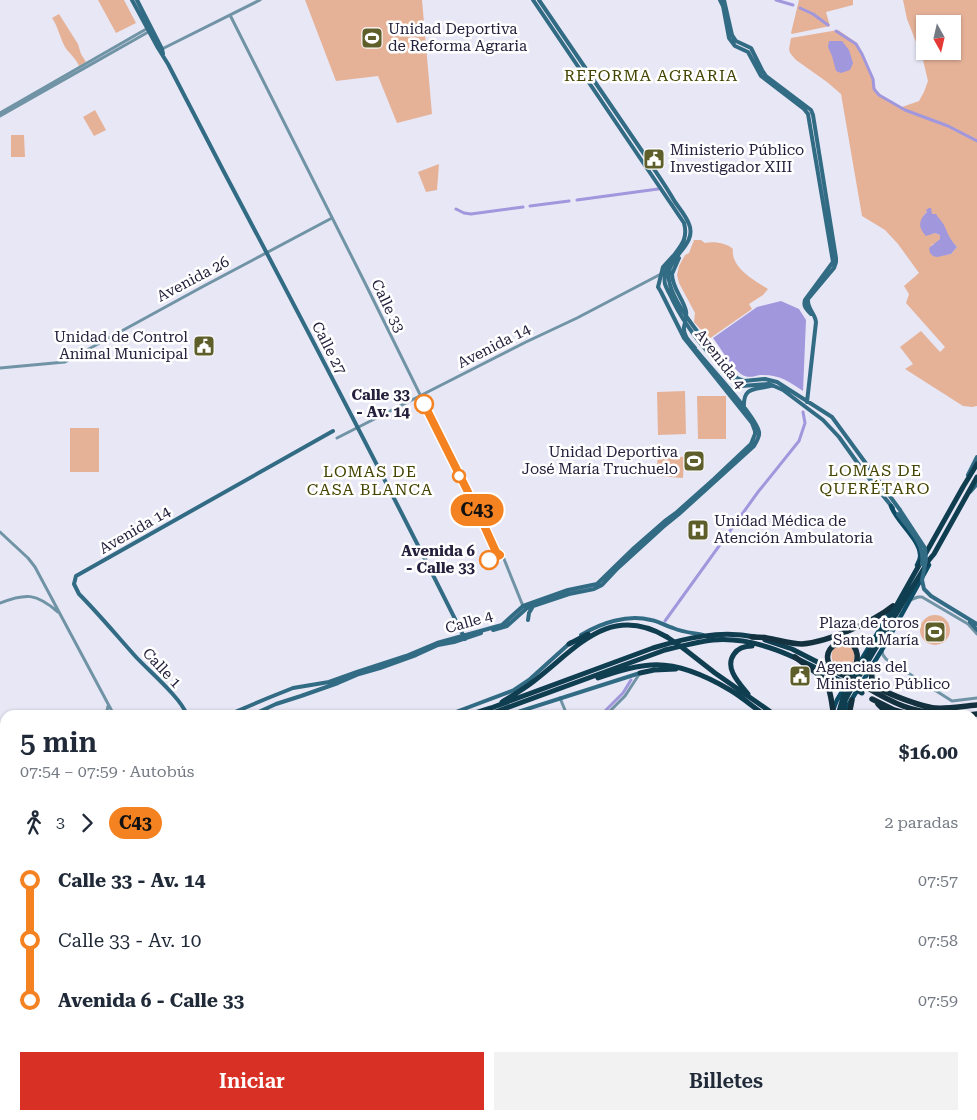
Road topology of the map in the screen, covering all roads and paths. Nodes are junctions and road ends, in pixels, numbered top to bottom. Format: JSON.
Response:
{"nodes":[{"id":1,"x":132,"y":0,"type":"edge"},
{"id":2,"x":137,"y":0,"type":"edge"},
{"id":3,"x":260,"y":0,"type":"edge"},
{"id":4,"x":533,"y":0,"type":"edge"},
{"id":5,"x":539,"y":0,"type":"edge"},
{"id":6,"x":720,"y":0,"type":"edge"},
{"id":7,"x":724,"y":0,"type":"edge"},
{"id":8,"x":230,"y":15,"type":"junction"},
{"id":9,"x":150,"y":29,"type":"junction"},
{"id":10,"x":731,"y":36,"type":"junction"},
{"id":11,"x":161,"y":51,"type":"junction"},
{"id":12,"x":0,"y":114,"type":"edge"},
{"id":13,"x":332,"y":218,"type":"junction"},
{"id":14,"x":267,"y":252,"type":"junction"},
{"id":15,"x":680,"y":253,"type":"junction"},
{"id":16,"x":673,"y":256,"type":"junction"},
{"id":17,"x":661,"y":274,"type":"junction"},
{"id":18,"x":812,"y":352,"type":"junction"},
{"id":19,"x":0,"y":368,"type":"edge"},
{"id":20,"x":774,"y":386,"type":"junction"},
{"id":21,"x":807,"y":394,"type":"junction"},
{"id":22,"x":420,"y":396,"type":"junction"},
{"id":23,"x":800,"y":398,"type":"junction"},
{"id":24,"x":806,"y":404,"type":"junction"},
{"id":25,"x":744,"y":407,"type":"junction"},
{"id":26,"x":358,"y":428,"type":"junction"},
{"id":27,"x":332,"y":431,"type":"dead end"},
{"id":28,"x":337,"y":438,"type":"dead end"},
{"id":29,"x":753,"y":440,"type":"joint"},
{"id":30,"x":754,"y":446,"type":"joint"},
{"id":31,"x":977,"y":457,"type":"edge"},
{"id":32,"x":977,"y":464,"type":"edge"},
{"id":33,"x":977,"y":477,"type":"edge"},
{"id":34,"x":977,"y":484,"type":"edge"},
{"id":35,"x":963,"y":487,"type":"junction"},
{"id":36,"x":967,"y":495,"type":"junction"},
{"id":37,"x":891,"y":506,"type":"junction"},
{"id":38,"x":899,"y":512,"type":"junction"},
{"id":39,"x":916,"y":530,"type":"dead end"},
{"id":40,"x":0,"y":532,"type":"edge"},
{"id":41,"x":911,"y":536,"type":"junction"},
{"id":42,"x":934,"y":554,"type":"junction"},
{"id":43,"x":918,"y":568,"type":"junction"},
{"id":44,"x":79,"y":574,"type":"joint"},
{"id":45,"x":923,"y":576,"type":"junction"},
{"id":46,"x":911,"y":577,"type":"junction"},
{"id":47,"x":909,"y":600,"type":"junction"},
{"id":48,"x":0,"y":602,"type":"edge"},
{"id":49,"x":523,"y":606,"type":"junction"},
{"id":50,"x":534,"y":606,"type":"junction"},
{"id":51,"x":896,"y":608,"type":"junction"},
{"id":52,"x":60,"y":614,"type":"junction"},
{"id":53,"x":528,"y":620,"type":"dead end"},
{"id":54,"x":969,"y":620,"type":"junction"},
{"id":55,"x":977,"y":620,"type":"edge"},
{"id":56,"x":622,"y":625,"type":"junction"},
{"id":57,"x":976,"y":630,"type":"edge"},
{"id":58,"x":705,"y":635,"type":"junction"},
{"id":59,"x":464,"y":637,"type":"junction"},
{"id":60,"x":752,"y":637,"type":"junction"},
{"id":61,"x":569,"y":644,"type":"junction"},
{"id":62,"x":882,"y":650,"type":"junction"},
{"id":63,"x":788,"y":654,"type":"junction"},
{"id":64,"x":795,"y":657,"type":"junction"},
{"id":65,"x":886,"y":659,"type":"junction"},
{"id":66,"x":874,"y":663,"type":"junction"},
{"id":67,"x":682,"y":668,"type":"junction"},
{"id":68,"x":855,"y":669,"type":"junction"},
{"id":69,"x":835,"y":671,"type":"junction"},
{"id":70,"x":640,"y":673,"type":"junction"},
{"id":71,"x":844,"y":679,"type":"junction"},
{"id":72,"x":569,"y":686,"type":"junction"},
{"id":73,"x":864,"y":690,"type":"junction"},
{"id":74,"x":560,"y":698,"type":"junction"},
{"id":75,"x":751,"y":698,"type":"junction"},
{"id":76,"x":977,"y":698,"type":"edge"},
{"id":77,"x":872,"y":699,"type":"junction"},
{"id":78,"x":852,"y":700,"type":"junction"},
{"id":79,"x":108,"y":704,"type":"junction"},
{"id":80,"x":977,"y":706,"type":"edge"},
{"id":81,"x":491,"y":708,"type":"junction"},
{"id":82,"x":107,"y":710,"type":"edge"},
{"id":83,"x":111,"y":710,"type":"edge"},
{"id":84,"x":184,"y":710,"type":"edge"},
{"id":85,"x":240,"y":710,"type":"edge"},
{"id":86,"x":263,"y":710,"type":"edge"},
{"id":87,"x":461,"y":710,"type":"edge"},
{"id":88,"x":485,"y":710,"type":"edge"},
{"id":89,"x":501,"y":710,"type":"edge"},
{"id":90,"x":525,"y":710,"type":"edge"},
{"id":91,"x":565,"y":710,"type":"edge"},
{"id":92,"x":611,"y":710,"type":"edge"},
{"id":93,"x":758,"y":710,"type":"edge"},
{"id":94,"x":767,"y":710,"type":"edge"},
{"id":95,"x":833,"y":710,"type":"edge"},
{"id":96,"x":835,"y":710,"type":"edge"},
{"id":97,"x":837,"y":710,"type":"edge"},
{"id":98,"x":843,"y":710,"type":"edge"},
{"id":99,"x":845,"y":710,"type":"edge"},
{"id":100,"x":850,"y":710,"type":"edge"},
{"id":101,"x":884,"y":710,"type":"edge"},
{"id":102,"x":894,"y":710,"type":"edge"},
{"id":103,"x":915,"y":710,"type":"edge"},
{"id":104,"x":954,"y":710,"type":"edge"}],
"edges":[{"from":1,"to":9,"type":"main road"},
{"from":2,"to":9,"type":"main road"},
{"from":3,"to":8,"type":"street"},
{"from":4,"to":16,"type":"main road"},
{"from":5,"to":15,"type":"main road"},
{"from":6,"to":10,"type":"main road"},
{"from":7,"to":10,"type":"main road"},
{"from":8,"to":11,"type":"street"},
{"from":8,"to":13,"type":"street","name":"Calle 33"},
{"from":9,"to":11,"type":"main road","name":"Calle 27"},
{"from":9,"to":12,"type":"street"},
{"from":10,"to":18,"type":"main road"},
{"from":11,"to":14,"type":"main road","name":"Calle 27"},
{"from":13,"to":14,"type":"street","name":"Avenida 26"},
{"from":13,"to":22,"type":"street","name":"Calle 33"},
{"from":14,"to":19,"type":"street","name":"Avenida 26"},
{"from":14,"to":26,"type":"main road","name":"Calle 27"},
{"from":15,"to":23,"type":"main road"},
{"from":15,"to":25,"type":"main road","name":"Avenida 4","bridge":true},
{"from":16,"to":17,"type":"main road"},
{"from":16,"to":20,"type":"main road"},
{"from":17,"to":22,"type":"street","name":"Avenida 14"},
{"from":17,"to":29,"type":"main road","name":"Avenida 4"},
{"from":18,"to":21,"type":"main road"},
{"from":18,"to":24,"type":"main road"},
{"from":20,"to":24,"type":"main road"},
{"from":20,"to":25,"type":"main road"},
{"from":21,"to":23,"type":"main road"},
{"from":21,"to":24,"type":"main road"},
{"from":22,"to":26,"type":"street","name":"Avenida 14"},
{"from":22,"to":49,"type":"street","name":"Calle 33"},
{"from":23,"to":24,"type":"main road"},
{"from":24,"to":37,"type":"main road"},
{"from":24,"to":38,"type":"main road"},
{"from":25,"to":30,"type":"main road","name":"Avenida 4"},
{"from":26,"to":28,"type":"street","name":"Avenida 14"},
{"from":26,"to":59,"type":"main road","name":"Calle 27"},
{"from":27,"to":44,"type":"main road","name":"Avenida 14"},
{"from":29,"to":49,"type":"main road","name":"Calle 4"},
{"from":30,"to":50,"type":"main road","name":"Calle 4"},
{"from":31,"to":35,"type":"main road"},
{"from":32,"to":35,"type":"highway"},
{"from":33,"to":36,"type":"highway"},
{"from":34,"to":36,"type":"main road"},
{"from":35,"to":43,"type":"highway"},
{"from":36,"to":42,"type":"highway"},
{"from":37,"to":38,"type":"main road"},
{"from":37,"to":41,"type":"main road"},
{"from":38,"to":54,"type":"main road","bridge":true},
{"from":38,"to":57,"type":"main road","bridge":true},
{"from":39,"to":41,"type":"main road"},
{"from":40,"to":52,"type":"street"},
{"from":41,"to":46,"type":"main road"},
{"from":42,"to":45,"type":"main road"},
{"from":42,"to":51,"type":"highway"},
{"from":43,"to":46,"type":"main road"},
{"from":43,"to":51,"type":"highway"},
{"from":44,"to":84,"type":"main road","name":"Calle 1"},
{"from":45,"to":47,"type":"main road"},
{"from":45,"to":54,"type":"street"},
{"from":46,"to":51,"type":"main road"},
{"from":47,"to":57,"type":"street"},
{"from":47,"to":62,"type":"main road"},
{"from":48,"to":52,"type":"street"},
{"from":49,"to":59,"type":"main road","name":"Calle 4"},
{"from":50,"to":53,"type":"main road"},
{"from":50,"to":59,"type":"main road","name":"Calle 4"},
{"from":51,"to":60,"type":"highway"},
{"from":51,"to":68,"type":"main road"},
{"from":51,"to":97,"type":"highway","bridge":true},
{"from":51,"to":98,"type":"highway","bridge":true},
{"from":52,"to":79,"type":"street"},
{"from":54,"to":55,"type":"street"},
{"from":54,"to":57,"type":"main road","bridge":true},
{"from":56,"to":61,"type":"highway"},
{"from":56,"to":75,"type":"highway","bridge":true},
{"from":56,"to":81,"type":"highway"},
{"from":58,"to":60,"type":"highway"},
{"from":58,"to":61,"type":"main road"},
{"from":58,"to":81,"type":"highway"},
{"from":59,"to":85,"type":"main road","name":"Calle 4"},
{"from":59,"to":86,"type":"main road","name":"Calle 4"},
{"from":60,"to":69,"type":"highway"},
{"from":61,"to":87,"type":"main road"},
{"from":62,"to":65,"type":"street"},
{"from":62,"to":66,"type":"main road"},
{"from":63,"to":64,"type":"highway"},
{"from":63,"to":72,"type":"highway"},
{"from":63,"to":75,"type":"highway"},
{"from":64,"to":71,"type":"highway"},
{"from":64,"to":95,"type":"highway"},
{"from":65,"to":66,"type":"street"},
{"from":65,"to":76,"type":"street"},
{"from":66,"to":78,"type":"main road"},
{"from":66,"to":80,"type":"highway"},
{"from":67,"to":70,"type":"highway"},
{"from":67,"to":72,"type":"highway"},
{"from":67,"to":93,"type":"highway"},
{"from":68,"to":69,"type":"highway"},
{"from":68,"to":96,"type":"main road"},
{"from":69,"to":71,"type":"highway"},
{"from":70,"to":74,"type":"main road"},
{"from":70,"to":92,"type":"street"},
{"from":71,"to":73,"type":"highway","bridge":true},
{"from":72,"to":89,"type":"highway"},
{"from":73,"to":77,"type":"highway"},
{"from":73,"to":103,"type":"highway"},
{"from":74,"to":90,"type":"main road"},
{"from":74,"to":91,"type":"street"},
{"from":75,"to":94,"type":"highway"},
{"from":77,"to":101,"type":"highway"},
{"from":77,"to":102,"type":"highway"},
{"from":78,"to":99,"type":"main road"},
{"from":78,"to":100,"type":"highway"},
{"from":79,"to":82,"type":"street"},
{"from":79,"to":83,"type":"street"},
{"from":80,"to":104,"type":"highway"},
{"from":81,"to":88,"type":"highway"}]}
